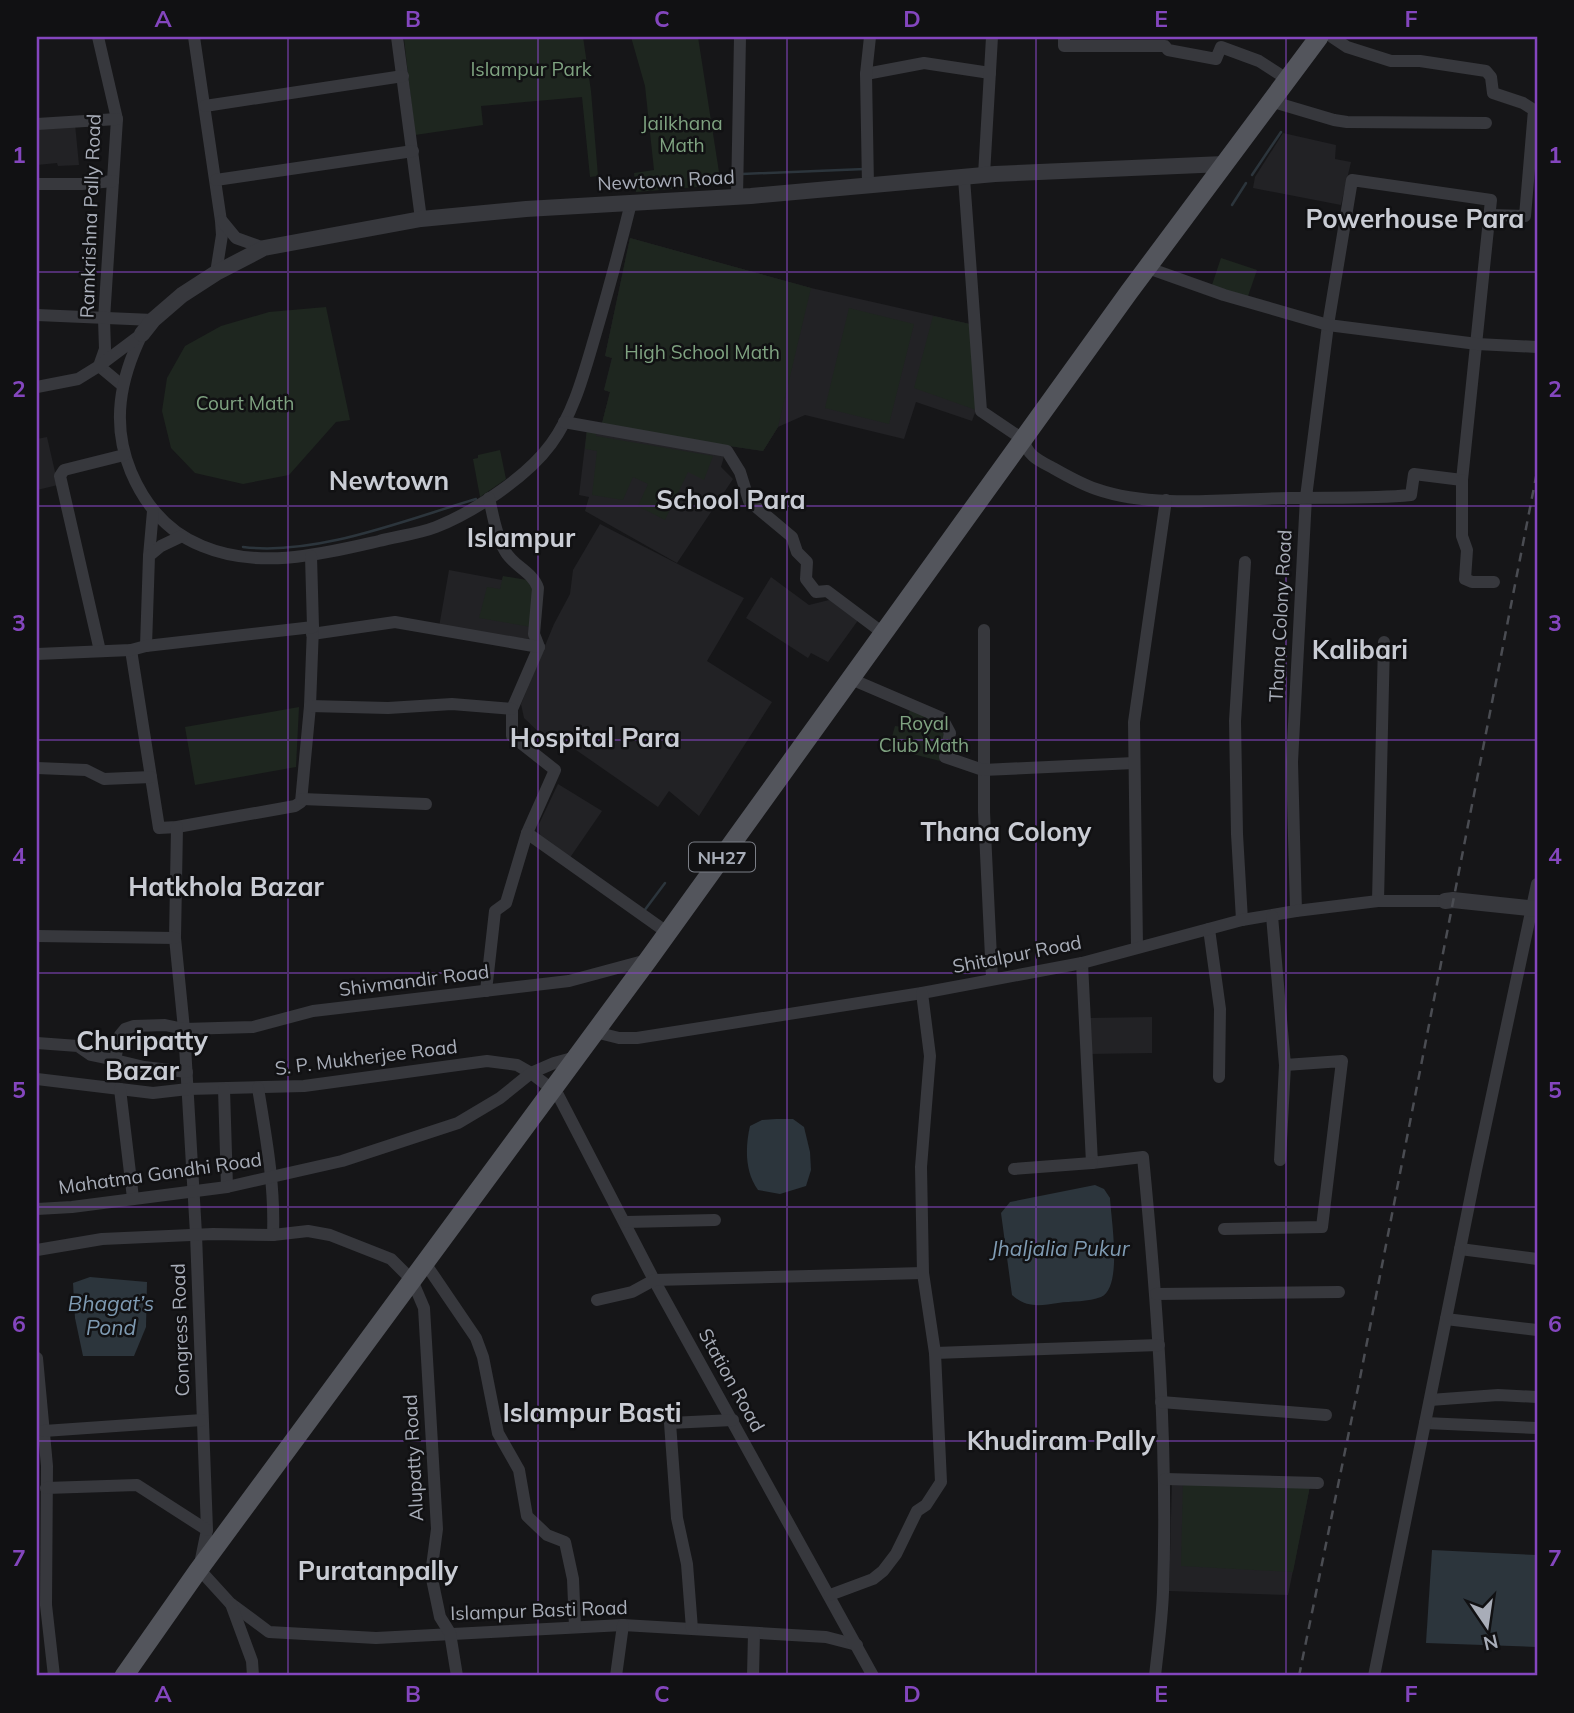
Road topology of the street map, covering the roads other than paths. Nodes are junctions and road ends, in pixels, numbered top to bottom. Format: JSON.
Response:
{"nodes":[{"id":1,"x":98,"y":37,"type":"edge"},
{"id":2,"x":194,"y":37,"type":"edge"},
{"id":3,"x":397,"y":37,"type":"edge"},
{"id":4,"x":740,"y":37,"type":"edge"},
{"id":5,"x":870,"y":37,"type":"edge"},
{"id":6,"x":992,"y":37,"type":"edge"},
{"id":7,"x":1064,"y":37,"type":"edge"},
{"id":8,"x":1319,"y":37,"type":"edge"},
{"id":9,"x":1332,"y":37,"type":"edge"},
{"id":10,"x":1140,"y":42,"type":"edge"},
{"id":11,"x":990,"y":73,"type":"junction"},
{"id":12,"x":866,"y":75,"type":"junction"},
{"id":13,"x":403,"y":76,"type":"junction"},
{"id":14,"x":1287,"y":79,"type":"junction"},
{"id":15,"x":1270,"y":101,"type":"junction"},
{"id":16,"x":205,"y":106,"type":"junction"},
{"id":17,"x":117,"y":119,"type":"junction"},
{"id":18,"x":37,"y":124,"type":"edge"},
{"id":19,"x":1486,"y":124,"type":"dead end"},
{"id":20,"x":413,"y":151,"type":"junction"},
{"id":21,"x":1224,"y":164,"type":"junction"},
{"id":22,"x":984,"y":175,"type":"junction"},
{"id":23,"x":964,"y":178,"type":"junction"},
{"id":24,"x":215,"y":180,"type":"junction"},
{"id":25,"x":113,"y":181,"type":"junction"},
{"id":26,"x":37,"y":184,"type":"edge"},
{"id":27,"x":869,"y":186,"type":"junction"},
{"id":28,"x":737,"y":197,"type":"junction"},
{"id":29,"x":631,"y":203,"type":"junction"},
{"id":30,"x":1491,"y":215,"type":"junction"},
{"id":31,"x":421,"y":219,"type":"junction"},
{"id":32,"x":221,"y":221,"type":"junction"},
{"id":33,"x":264,"y":248,"type":"junction"},
{"id":34,"x":1147,"y":268,"type":"junction"},
{"id":35,"x":216,"y":273,"type":"junction"},
{"id":36,"x":37,"y":315,"type":"edge"},
{"id":37,"x":104,"y":319,"type":"junction"},
{"id":38,"x":153,"y":320,"type":"junction"},
{"id":39,"x":1328,"y":325,"type":"junction"},
{"id":40,"x":142,"y":334,"type":"junction"},
{"id":41,"x":1477,"y":344,"type":"junction"},
{"id":42,"x":1537,"y":347,"type":"edge"},
{"id":43,"x":99,"y":366,"type":"junction"},
{"id":44,"x":123,"y":386,"type":"junction"},
{"id":45,"x":37,"y":387,"type":"edge"},
{"id":46,"x":564,"y":422,"type":"junction"},
{"id":47,"x":1024,"y":440,"type":"junction"},
{"id":48,"x":124,"y":456,"type":"junction"},
{"id":49,"x":1462,"y":480,"type":"junction"},
{"id":50,"x":1306,"y":497,"type":"junction"},
{"id":51,"x":489,"y":498,"type":"junction"},
{"id":52,"x":1166,"y":500,"type":"junction"},
{"id":53,"x":153,"y":511,"type":"junction"},
{"id":54,"x":182,"y":536,"type":"junction"},
{"id":55,"x":149,"y":556,"type":"junction"},
{"id":56,"x":312,"y":556,"type":"junction"},
{"id":57,"x":1245,"y":562,"type":"dead end"},
{"id":58,"x":1494,"y":582,"type":"dead end"},
{"id":59,"x":313,"y":630,"type":"junction"},
{"id":60,"x":984,"y":630,"type":"dead end"},
{"id":61,"x":883,"y":633,"type":"junction"},
{"id":62,"x":1384,"y":642,"type":"dead end"},
{"id":63,"x":146,"y":646,"type":"junction"},
{"id":64,"x":539,"y":647,"type":"junction"},
{"id":65,"x":131,"y":650,"type":"junction"},
{"id":66,"x":100,"y":651,"type":"junction"},
{"id":67,"x":37,"y":654,"type":"edge"},
{"id":68,"x":850,"y":679,"type":"junction"},
{"id":69,"x":310,"y":706,"type":"junction"},
{"id":70,"x":512,"y":709,"type":"junction"},
{"id":71,"x":1134,"y":762,"type":"junction"},
{"id":72,"x":37,"y":768,"type":"edge"},
{"id":73,"x":983,"y":770,"type":"junction"},
{"id":74,"x":151,"y":777,"type":"junction"},
{"id":75,"x":302,"y":799,"type":"junction"},
{"id":76,"x":426,"y":804,"type":"dead end"},
{"id":77,"x":177,"y":827,"type":"junction"},
{"id":78,"x":527,"y":833,"type":"junction"},
{"id":79,"x":1537,"y":884,"type":"edge"},
{"id":80,"x":1378,"y":901,"type":"junction"},
{"id":81,"x":1445,"y":901,"type":"joint"},
{"id":82,"x":1535,"y":909,"type":"edge"},
{"id":83,"x":1296,"y":911,"type":"junction"},
{"id":84,"x":1272,"y":916,"type":"junction"},
{"id":85,"x":1242,"y":920,"type":"junction"},
{"id":86,"x":1209,"y":929,"type":"junction"},
{"id":87,"x":668,"y":933,"type":"junction"},
{"id":88,"x":37,"y":936,"type":"edge"},
{"id":89,"x":175,"y":938,"type":"junction"},
{"id":90,"x":1138,"y":947,"type":"junction"},
{"id":91,"x":648,"y":960,"type":"junction"},
{"id":92,"x":1082,"y":962,"type":"junction"},
{"id":93,"x":992,"y":978,"type":"junction"},
{"id":94,"x":486,"y":991,"type":"junction"},
{"id":95,"x":922,"y":993,"type":"junction"},
{"id":96,"x":184,"y":1029,"type":"junction"},
{"id":97,"x":595,"y":1032,"type":"junction"},
{"id":98,"x":37,"y":1043,"type":"edge"},
{"id":99,"x":576,"y":1057,"type":"junction"},
{"id":100,"x":115,"y":1060,"type":"junction"},
{"id":101,"x":1285,"y":1065,"type":"junction"},
{"id":102,"x":187,"y":1072,"type":"junction"},
{"id":103,"x":531,"y":1073,"type":"junction"},
{"id":104,"x":1219,"y":1077,"type":"dead end"},
{"id":105,"x":37,"y":1079,"type":"edge"},
{"id":106,"x":120,"y":1088,"type":"junction"},
{"id":107,"x":224,"y":1088,"type":"junction"},
{"id":108,"x":258,"y":1088,"type":"junction"},
{"id":109,"x":188,"y":1089,"type":"junction"},
{"id":110,"x":556,"y":1095,"type":"junction"},
{"id":111,"x":1280,"y":1160,"type":"dead end"},
{"id":112,"x":1093,"y":1163,"type":"junction"},
{"id":113,"x":1014,"y":1169,"type":"dead end"},
{"id":114,"x":272,"y":1176,"type":"junction"},
{"id":115,"x":227,"y":1187,"type":"junction"},
{"id":116,"x":193,"y":1190,"type":"junction"},
{"id":117,"x":133,"y":1198,"type":"junction"},
{"id":118,"x":37,"y":1209,"type":"edge"},
{"id":119,"x":715,"y":1220,"type":"dead end"},
{"id":120,"x":626,"y":1222,"type":"junction"},
{"id":121,"x":1224,"y":1229,"type":"dead end"},
{"id":122,"x":196,"y":1234,"type":"junction"},
{"id":123,"x":273,"y":1235,"type":"junction"},
{"id":124,"x":1460,"y":1249,"type":"junction"},
{"id":125,"x":37,"y":1250,"type":"edge"},
{"id":126,"x":1537,"y":1259,"type":"edge"},
{"id":127,"x":425,"y":1264,"type":"junction"},
{"id":128,"x":923,"y":1273,"type":"junction"},
{"id":129,"x":412,"y":1280,"type":"junction"},
{"id":130,"x":654,"y":1280,"type":"junction"},
{"id":131,"x":1339,"y":1292,"type":"dead end"},
{"id":132,"x":1156,"y":1294,"type":"junction"},
{"id":133,"x":597,"y":1300,"type":"dead end"},
{"id":134,"x":1446,"y":1319,"type":"junction"},
{"id":135,"x":1537,"y":1330,"type":"edge"},
{"id":136,"x":1159,"y":1345,"type":"junction"},
{"id":137,"x":935,"y":1353,"type":"junction"},
{"id":138,"x":37,"y":1358,"type":"edge"},
{"id":139,"x":1537,"y":1396,"type":"edge"},
{"id":140,"x":1430,"y":1400,"type":"junction"},
{"id":141,"x":1161,"y":1402,"type":"junction"},
{"id":142,"x":1326,"y":1415,"type":"dead end"},
{"id":143,"x":202,"y":1420,"type":"junction"},
{"id":144,"x":733,"y":1420,"type":"junction"},
{"id":145,"x":1425,"y":1423,"type":"junction"},
{"id":146,"x":1537,"y":1428,"type":"edge"},
{"id":147,"x":44,"y":1431,"type":"junction"},
{"id":148,"x":1165,"y":1479,"type":"junction"},
{"id":149,"x":1318,"y":1483,"type":"dead end"},
{"id":150,"x":47,"y":1488,"type":"junction"},
{"id":151,"x":207,"y":1530,"type":"junction"},
{"id":152,"x":198,"y":1569,"type":"junction"},
{"id":153,"x":830,"y":1595,"type":"junction"},
{"id":154,"x":230,"y":1603,"type":"junction"},
{"id":155,"x":623,"y":1625,"type":"junction"},
{"id":156,"x":575,"y":1628,"type":"junction"},
{"id":157,"x":692,"y":1629,"type":"junction"},
{"id":158,"x":450,"y":1633,"type":"junction"},
{"id":159,"x":754,"y":1633,"type":"junction"},
{"id":160,"x":857,"y":1645,"type":"junction"},
{"id":161,"x":54,"y":1676,"type":"edge"},
{"id":162,"x":124,"y":1676,"type":"edge"},
{"id":163,"x":253,"y":1676,"type":"edge"},
{"id":164,"x":457,"y":1676,"type":"edge"},
{"id":165,"x":616,"y":1676,"type":"edge"},
{"id":166,"x":753,"y":1676,"type":"edge"},
{"id":167,"x":873,"y":1676,"type":"edge"},
{"id":168,"x":1155,"y":1676,"type":"edge"},
{"id":169,"x":1374,"y":1676,"type":"edge"}],
"edges":[{"from":1,"to":17,"type":"street","name":"Ramkrishna Pally Road"},
{"from":2,"to":16,"type":"street"},
{"from":3,"to":13,"type":"street"},
{"from":4,"to":28,"type":"street"},
{"from":5,"to":12,"type":"street"},
{"from":6,"to":11,"type":"street"},
{"from":7,"to":10,"type":"street"},
{"from":8,"to":14,"type":"main road","number":"NH27"},
{"from":9,"to":30,"type":"street"},
{"from":10,"to":14,"type":"street"},
{"from":11,"to":12,"type":"street"},
{"from":11,"to":22,"type":"street"},
{"from":12,"to":27,"type":"street"},
{"from":13,"to":16,"type":"street"},
{"from":13,"to":20,"type":"street"},
{"from":14,"to":15,"type":"main road","number":"NH27"},
{"from":15,"to":19,"type":"street"},
{"from":15,"to":21,"type":"main road","number":"NH27"},
{"from":16,"to":24,"type":"street"},
{"from":17,"to":18,"type":"street"},
{"from":17,"to":25,"type":"street","name":"Ramkrishna Pally Road"},
{"from":20,"to":24,"type":"street"},
{"from":20,"to":31,"type":"street"},
{"from":21,"to":22,"type":"street","name":"Newtown Road"},
{"from":21,"to":34,"type":"main road","number":"NH27"},
{"from":22,"to":23,"type":"street","name":"Newtown Road"},
{"from":23,"to":27,"type":"street","name":"Newtown Road"},
{"from":23,"to":47,"type":"street"},
{"from":24,"to":32,"type":"street"},
{"from":25,"to":26,"type":"street"},
{"from":25,"to":37,"type":"street","name":"Ramkrishna Pally Road"},
{"from":27,"to":28,"type":"street","name":"Newtown Road"},
{"from":28,"to":29,"type":"street","name":"Newtown Road"},
{"from":29,"to":31,"type":"street","name":"Newtown Road"},
{"from":29,"to":46,"type":"street"},
{"from":30,"to":39,"type":"street","name":"Thana Colony Road"},
{"from":30,"to":41,"type":"street"},
{"from":31,"to":33,"type":"street","name":"Newtown Road"},
{"from":32,"to":33,"type":"street"},
{"from":32,"to":35,"type":"street"},
{"from":33,"to":35,"type":"street","name":"Newtown Road"},
{"from":34,"to":39,"type":"street"},
{"from":34,"to":47,"type":"main road","number":"NH27"},
{"from":35,"to":38,"type":"street","name":"Newtown Road"},
{"from":36,"to":37,"type":"street"},
{"from":37,"to":38,"type":"street"},
{"from":37,"to":43,"type":"street","name":"Ramkrishna Pally Road"},
{"from":38,"to":40,"type":"street","name":"Newtown Road"},
{"from":39,"to":41,"type":"street"},
{"from":39,"to":50,"type":"street","name":"Thana Colony Road"},
{"from":40,"to":43,"type":"street"},
{"from":40,"to":44,"type":"street"},
{"from":41,"to":42,"type":"street"},
{"from":41,"to":49,"type":"street"},
{"from":43,"to":44,"type":"street"},
{"from":43,"to":45,"type":"street"},
{"from":44,"to":48,"type":"street"},
{"from":46,"to":51,"type":"street"},
{"from":46,"to":61,"type":"street"},
{"from":47,"to":52,"type":"street"},
{"from":47,"to":61,"type":"main road","number":"NH27"},
{"from":48,"to":53,"type":"street"},
{"from":48,"to":66,"type":"street"},
{"from":49,"to":50,"type":"street"},
{"from":49,"to":58,"type":"street"},
{"from":50,"to":52,"type":"street"},
{"from":50,"to":83,"type":"street","name":"Thana Colony Road"},
{"from":51,"to":56,"type":"street"},
{"from":51,"to":64,"type":"street"},
{"from":52,"to":71,"type":"street"},
{"from":53,"to":54,"type":"street"},
{"from":53,"to":55,"type":"street"},
{"from":54,"to":55,"type":"street"},
{"from":54,"to":56,"type":"street"},
{"from":55,"to":63,"type":"street"},
{"from":56,"to":59,"type":"street"},
{"from":57,"to":85,"type":"street"},
{"from":59,"to":63,"type":"street"},
{"from":59,"to":64,"type":"street"},
{"from":59,"to":69,"type":"street"},
{"from":60,"to":73,"type":"street"},
{"from":61,"to":68,"type":"main road","number":"NH27"},
{"from":62,"to":80,"type":"street"},
{"from":63,"to":65,"type":"street"},
{"from":64,"to":70,"type":"street"},
{"from":65,"to":66,"type":"street"},
{"from":65,"to":74,"type":"street"},
{"from":66,"to":67,"type":"street"},
{"from":68,"to":73,"type":"street"},
{"from":68,"to":87,"type":"main road","number":"NH27"},
{"from":69,"to":70,"type":"street"},
{"from":69,"to":75,"type":"street"},
{"from":70,"to":78,"type":"street"},
{"from":71,"to":73,"type":"street"},
{"from":71,"to":90,"type":"street"},
{"from":72,"to":74,"type":"street"},
{"from":73,"to":93,"type":"street"},
{"from":74,"to":77,"type":"street"},
{"from":75,"to":76,"type":"street"},
{"from":75,"to":77,"type":"street"},
{"from":77,"to":89,"type":"street","name":"Congress Road"},
{"from":78,"to":87,"type":"street"},
{"from":78,"to":94,"type":"street"},
{"from":79,"to":82,"type":"street"},
{"from":80,"to":81,"type":"street","name":"Shitalpur Road"},
{"from":80,"to":83,"type":"street","name":"Shitalpur Road"},
{"from":81,"to":82,"type":"street"},
{"from":82,"to":124,"type":"street"},
{"from":83,"to":84,"type":"street","name":"Shitalpur Road"},
{"from":84,"to":85,"type":"street","name":"Shitalpur Road"},
{"from":84,"to":101,"type":"street"},
{"from":85,"to":86,"type":"street","name":"Shitalpur Road"},
{"from":86,"to":90,"type":"street","name":"Shitalpur Road"},
{"from":86,"to":104,"type":"street"},
{"from":87,"to":91,"type":"main road","number":"NH27"},
{"from":88,"to":89,"type":"street"},
{"from":89,"to":96,"type":"street","name":"Congress Road"},
{"from":90,"to":92,"type":"street","name":"Shitalpur Road"},
{"from":91,"to":94,"type":"street","name":"Shivmandir Road"},
{"from":91,"to":97,"type":"main road","number":"NH27"},
{"from":92,"to":93,"type":"street","name":"Shitalpur Road"},
{"from":92,"to":112,"type":"street"},
{"from":93,"to":95,"type":"street","name":"Shitalpur Road"},
{"from":94,"to":96,"type":"street","name":"Shivmandir Road"},
{"from":95,"to":97,"type":"street","name":"Shitalpur Road"},
{"from":95,"to":128,"type":"street"},
{"from":96,"to":100,"type":"street","name":"Shivmandir Road"},
{"from":96,"to":102,"type":"street","name":"Congress Road"},
{"from":97,"to":99,"type":"main road","number":"NH27"},
{"from":98,"to":100,"type":"street"},
{"from":99,"to":103,"type":"street","name":"Mahatma Gandhi Road"},
{"from":99,"to":110,"type":"main road","number":"NH27"},
{"from":100,"to":102,"type":"street"},
{"from":101,"to":111,"type":"street"},
{"from":101,"to":121,"type":"street"},
{"from":102,"to":109,"type":"street","name":"Congress Road"},
{"from":103,"to":108,"type":"street","name":"S. P. Mukherjee Road"},
{"from":103,"to":110,"type":"street"},
{"from":103,"to":114,"type":"street","name":"Mahatma Gandhi Road"},
{"from":105,"to":106,"type":"street","name":"S. P. Mukherjee Road"},
{"from":106,"to":109,"type":"street","name":"S. P. Mukherjee Road"},
{"from":106,"to":117,"type":"street"},
{"from":107,"to":108,"type":"street","name":"S. P. Mukherjee Road"},
{"from":107,"to":109,"type":"street","name":"S. P. Mukherjee Road"},
{"from":107,"to":115,"type":"street"},
{"from":108,"to":114,"type":"street"},
{"from":109,"to":116,"type":"street","name":"Congress Road"},
{"from":110,"to":120,"type":"street","name":"Station Road"},
{"from":110,"to":127,"type":"main road","number":"NH27"},
{"from":112,"to":113,"type":"street"},
{"from":112,"to":132,"type":"street"},
{"from":114,"to":115,"type":"street","name":"Mahatma Gandhi Road"},
{"from":114,"to":123,"type":"street"},
{"from":115,"to":116,"type":"street","name":"Mahatma Gandhi Road"},
{"from":116,"to":117,"type":"street","name":"Mahatma Gandhi Road"},
{"from":116,"to":122,"type":"street","name":"Congress Road"},
{"from":117,"to":118,"type":"street","name":"Mahatma Gandhi Road"},
{"from":119,"to":120,"type":"street"},
{"from":120,"to":130,"type":"street","name":"Station Road"},
{"from":122,"to":123,"type":"street"},
{"from":122,"to":125,"type":"street"},
{"from":122,"to":143,"type":"street","name":"Congress Road"},
{"from":123,"to":129,"type":"street"},
{"from":124,"to":126,"type":"street"},
{"from":124,"to":134,"type":"street"},
{"from":127,"to":129,"type":"main road","number":"NH27"},
{"from":127,"to":156,"type":"street"},
{"from":128,"to":130,"type":"street"},
{"from":128,"to":137,"type":"street"},
{"from":129,"to":152,"type":"main road","number":"NH27"},
{"from":129,"to":158,"type":"street","name":"Alupatty Road"},
{"from":130,"to":133,"type":"street"},
{"from":130,"to":144,"type":"street","name":"Station Road"},
{"from":131,"to":132,"type":"street"},
{"from":132,"to":136,"type":"street"},
{"from":134,"to":135,"type":"street"},
{"from":134,"to":140,"type":"street"},
{"from":136,"to":137,"type":"street"},
{"from":136,"to":141,"type":"street"},
{"from":137,"to":153,"type":"street"},
{"from":138,"to":147,"type":"street"},
{"from":139,"to":140,"type":"street"},
{"from":140,"to":145,"type":"street"},
{"from":141,"to":142,"type":"street"},
{"from":141,"to":148,"type":"street"},
{"from":143,"to":147,"type":"street"},
{"from":143,"to":151,"type":"street","name":"Congress Road"},
{"from":144,"to":153,"type":"street","name":"Station Road"},
{"from":144,"to":157,"type":"street"},
{"from":145,"to":146,"type":"street"},
{"from":145,"to":169,"type":"street"},
{"from":147,"to":150,"type":"street"},
{"from":148,"to":149,"type":"street"},
{"from":148,"to":168,"type":"street"},
{"from":150,"to":151,"type":"street"},
{"from":150,"to":161,"type":"street"},
{"from":151,"to":152,"type":"street","name":"Congress Road"},
{"from":152,"to":154,"type":"street"},
{"from":152,"to":162,"type":"main road","number":"NH27"},
{"from":153,"to":160,"type":"street","name":"Station Road"},
{"from":154,"to":158,"type":"street","name":"Islampur Basti Road"},
{"from":154,"to":163,"type":"street"},
{"from":155,"to":156,"type":"street","name":"Islampur Basti Road"},
{"from":155,"to":157,"type":"street","name":"Islampur Basti Road"},
{"from":155,"to":165,"type":"street"},
{"from":156,"to":158,"type":"street","name":"Islampur Basti Road"},
{"from":157,"to":159,"type":"street","name":"Islampur Basti Road"},
{"from":158,"to":164,"type":"street","name":"Alupatty Road"},
{"from":159,"to":160,"type":"street","name":"Islampur Basti Road"},
{"from":159,"to":166,"type":"street"},
{"from":160,"to":167,"type":"street","name":"Station Road"}]}
